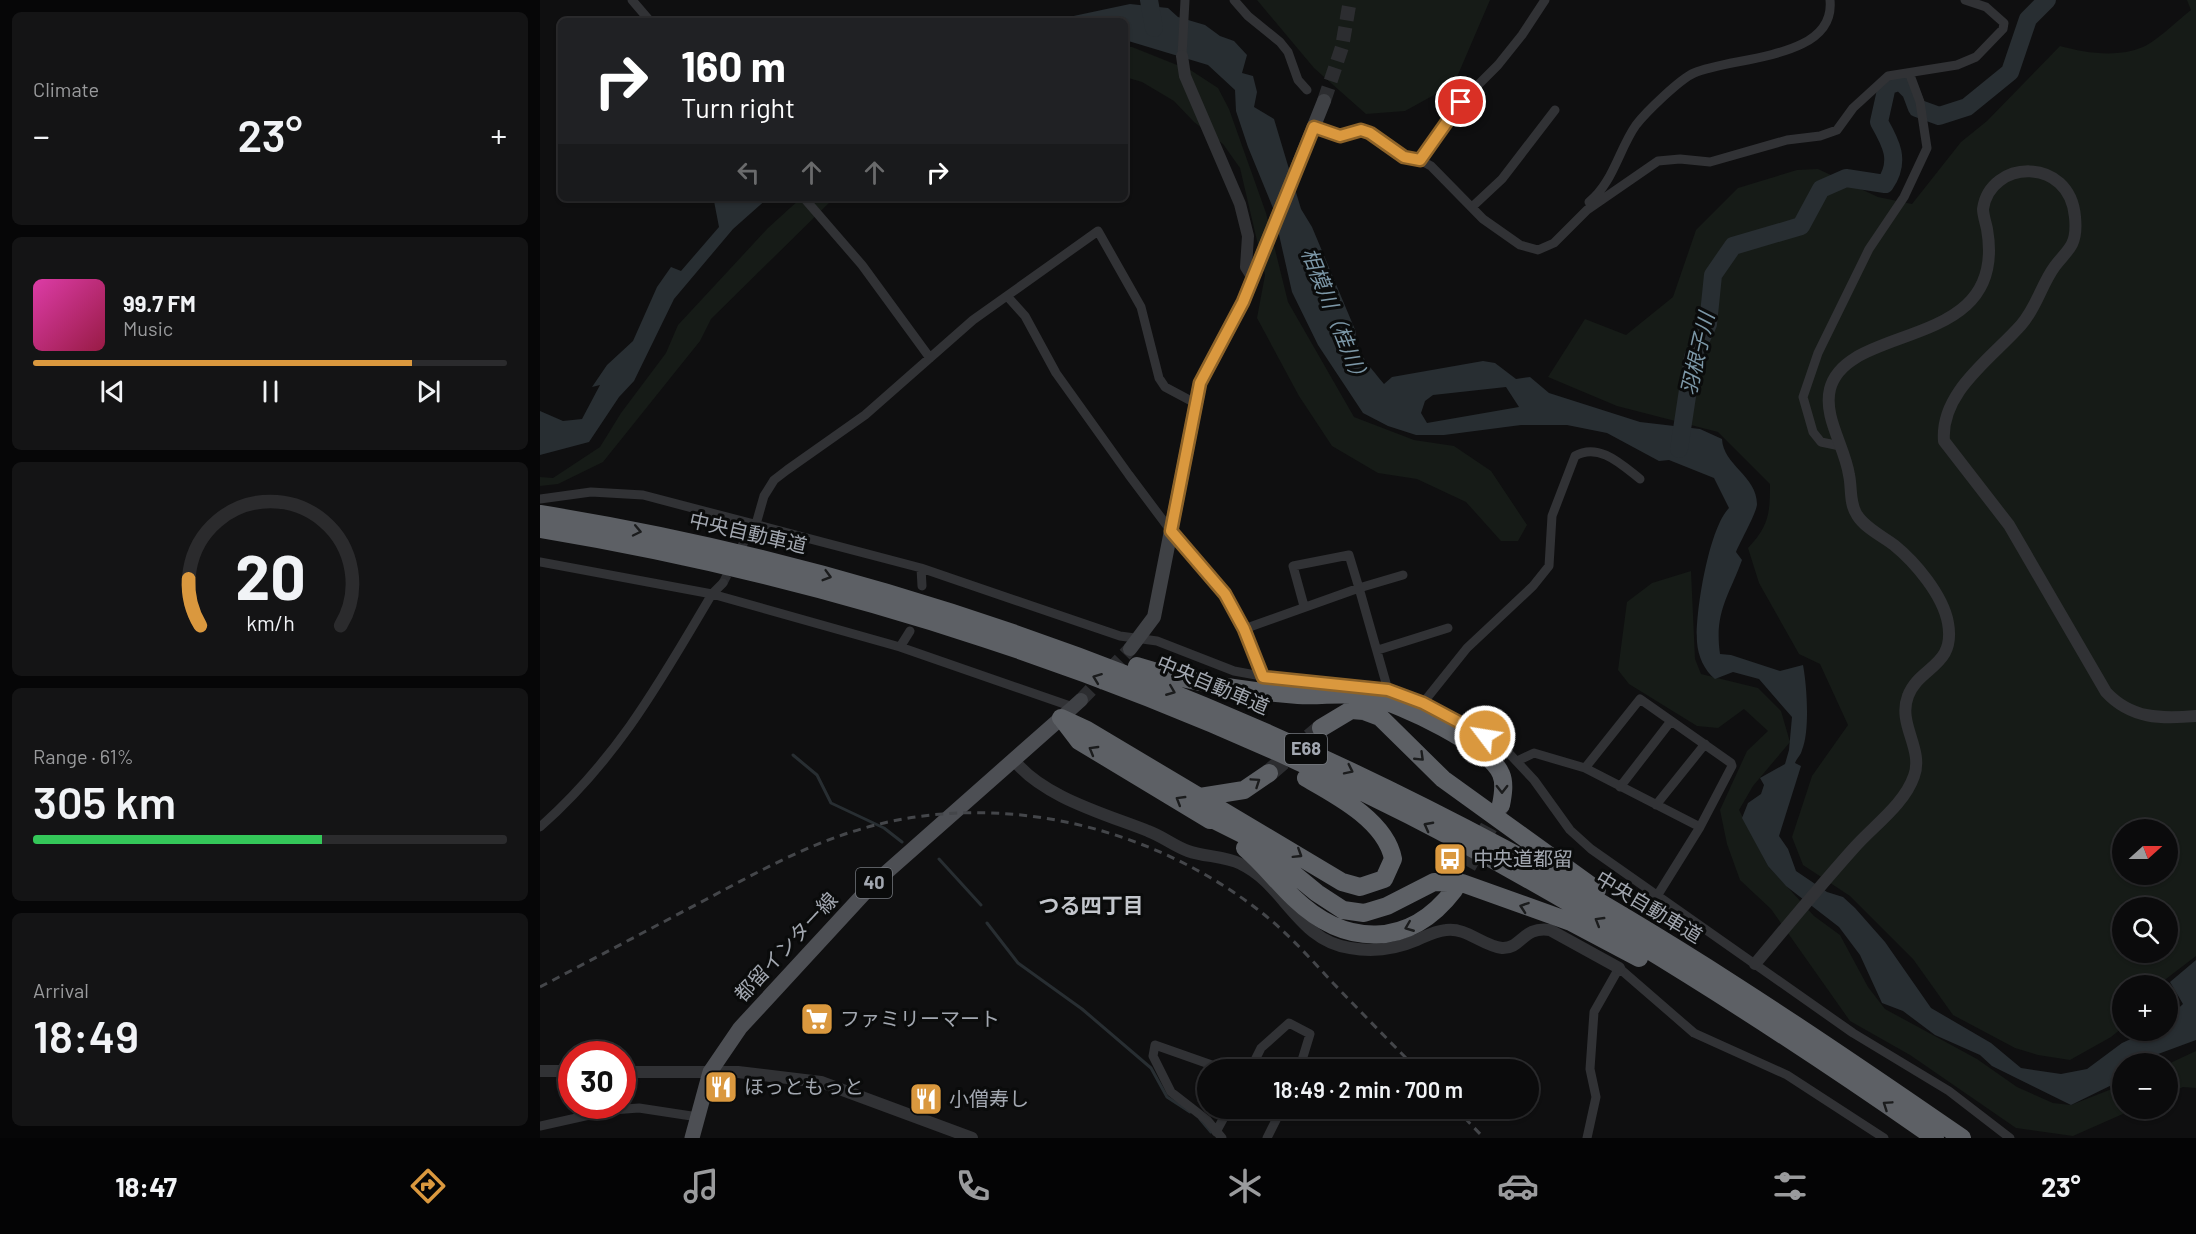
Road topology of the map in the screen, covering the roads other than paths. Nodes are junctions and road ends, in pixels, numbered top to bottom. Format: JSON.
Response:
{"nodes":[{"id":1,"x":632,"y":0,"type":"edge"},
{"id":2,"x":1185,"y":0,"type":"edge"},
{"id":3,"x":1234,"y":0,"type":"edge"},
{"id":4,"x":1545,"y":0,"type":"edge"},
{"id":5,"x":1830,"y":0,"type":"edge"},
{"id":6,"x":1965,"y":0,"type":"edge"},
{"id":7,"x":647,"y":18,"type":"edge"},
{"id":8,"x":1182,"y":56,"type":"joint"},
{"id":9,"x":1910,"y":75,"type":"junction"},
{"id":10,"x":1307,"y":90,"type":"dead end"},
{"id":11,"x":1324,"y":101,"type":"tunnel mouth"},
{"id":12,"x":1555,"y":110,"type":"dead end"},
{"id":13,"x":1312,"y":131,"type":"junction"},
{"id":14,"x":1420,"y":160,"type":"junction"},
{"id":15,"x":807,"y":201,"type":"edge"},
{"id":16,"x":1472,"y":207,"type":"junction"},
{"id":17,"x":1581,"y":216,"type":"junction"},
{"id":18,"x":1253,"y":278,"type":"junction"},
{"id":19,"x":1006,"y":296,"type":"junction"},
{"id":20,"x":930,"y":358,"type":"junction"},
{"id":21,"x":1195,"y":403,"type":"junction"},
{"id":22,"x":1840,"y":446,"type":"junction"},
{"id":23,"x":1640,"y":479,"type":"dead end"},
{"id":24,"x":541,"y":506,"type":"edge"},
{"id":25,"x":756,"y":524,"type":"junction"},
{"id":26,"x":578,"y":527,"type":"junction"},
{"id":27,"x":540,"y":528,"type":"edge"},
{"id":28,"x":1171,"y":531,"type":"junction"},
{"id":29,"x":748,"y":534,"type":"tunnel mouth"},
{"id":30,"x":540,"y":562,"type":"edge"},
{"id":31,"x":921,"y":568,"type":"junction"},
{"id":32,"x":1403,"y":575,"type":"dead end"},
{"id":33,"x":723,"y":583,"type":"tunnel mouth"},
{"id":34,"x":922,"y":586,"type":"dead end"},
{"id":35,"x":1359,"y":588,"type":"junction"},
{"id":36,"x":712,"y":594,"type":"junction"},
{"id":37,"x":1304,"y":606,"type":"junction"},
{"id":38,"x":948,"y":611,"type":"junction"},
{"id":39,"x":1449,"y":628,"type":"dead end"},
{"id":40,"x":1244,"y":629,"type":"junction"},
{"id":41,"x":910,"y":631,"type":"dead end"},
{"id":42,"x":1135,"y":643,"type":"junction"},
{"id":43,"x":900,"y":647,"type":"junction"},
{"id":44,"x":1378,"y":650,"type":"junction"},
{"id":45,"x":1263,"y":677,"type":"junction"},
{"id":46,"x":1388,"y":690,"type":"junction"},
{"id":47,"x":1147,"y":697,"type":"junction"},
{"id":48,"x":1423,"y":703,"type":"junction"},
{"id":49,"x":1072,"y":708,"type":"junction"},
{"id":50,"x":2196,"y":716,"type":"edge"},
{"id":51,"x":1671,"y":721,"type":"junction"},
{"id":52,"x":1321,"y":728,"type":"tunnel mouth"},
{"id":53,"x":1705,"y":744,"type":"junction"},
{"id":54,"x":1013,"y":759,"type":"junction"},
{"id":55,"x":1517,"y":760,"type":"junction"},
{"id":56,"x":1585,"y":768,"type":"junction"},
{"id":57,"x":1269,"y":773,"type":"tunnel mouth"},
{"id":58,"x":1620,"y":787,"type":"junction"},
{"id":59,"x":1200,"y":805,"type":"junction"},
{"id":60,"x":1501,"y":805,"type":"tunnel mouth"},
{"id":61,"x":1656,"y":805,"type":"junction"},
{"id":62,"x":540,"y":827,"type":"edge"},
{"id":63,"x":1700,"y":827,"type":"junction"},
{"id":64,"x":1454,"y":891,"type":"tunnel mouth"},
{"id":65,"x":1657,"y":896,"type":"junction"},
{"id":66,"x":1755,"y":964,"type":"junction"},
{"id":67,"x":1619,"y":968,"type":"junction"},
{"id":68,"x":1714,"y":972,"type":"junction"},
{"id":69,"x":1789,"y":1038,"type":"junction"},
{"id":70,"x":1256,"y":1059,"type":"edge"},
{"id":71,"x":1302,"y":1059,"type":"edge"},
{"id":72,"x":1197,"y":1060,"type":"edge"},
{"id":73,"x":540,"y":1071,"type":"edge"},
{"id":74,"x":558,"y":1071,"type":"edge"},
{"id":75,"x":710,"y":1071,"type":"junction"},
{"id":76,"x":636,"y":1072,"type":"edge"},
{"id":77,"x":1197,"y":1112,"type":"edge"},
{"id":78,"x":698,"y":1117,"type":"junction"},
{"id":79,"x":1206,"y":1119,"type":"edge"},
{"id":80,"x":1225,"y":1119,"type":"edge"},
{"id":81,"x":1276,"y":1119,"type":"edge"},
{"id":82,"x":540,"y":1126,"type":"edge"},
{"id":83,"x":1220,"y":1135,"type":"edge"},
{"id":84,"x":692,"y":1138,"type":"edge"},
{"id":85,"x":972,"y":1138,"type":"edge"},
{"id":86,"x":1267,"y":1138,"type":"edge"},
{"id":87,"x":1587,"y":1138,"type":"edge"},
{"id":88,"x":1884,"y":1138,"type":"edge"},
{"id":89,"x":1935,"y":1138,"type":"edge"},
{"id":90,"x":1962,"y":1138,"type":"edge"},
{"id":91,"x":2010,"y":1138,"type":"edge"}],
"edges":[{"from":1,"to":7,"type":"street"},
{"from":2,"to":8,"type":"street"},
{"from":3,"to":10,"type":"street"},
{"from":4,"to":14,"type":"street"},
{"from":5,"to":17,"type":"street"},
{"from":6,"to":9,"type":"street"},
{"from":8,"to":18,"type":"street"},
{"from":9,"to":17,"type":"street"},
{"from":9,"to":22,"type":"street"},
{"from":11,"to":13,"type":"main road"},
{"from":12,"to":16,"type":"street"},
{"from":13,"to":14,"type":"street"},
{"from":13,"to":18,"type":"main road"},
{"from":14,"to":16,"type":"street"},
{"from":15,"to":20,"type":"street"},
{"from":16,"to":17,"type":"street"},
{"from":18,"to":21,"type":"main road"},
{"from":19,"to":20,"type":"street"},
{"from":19,"to":21,"type":"street"},
{"from":19,"to":28,"type":"street"},
{"from":20,"to":25,"type":"street"},
{"from":21,"to":28,"type":"main road"},
{"from":22,"to":50,"type":"street"},
{"from":22,"to":66,"type":"street"},
{"from":23,"to":48,"type":"street"},
{"from":24,"to":25,"type":"street"},
{"from":24,"to":26,"type":"highway","name":"中央自動車道","number":"E68"},
{"from":25,"to":29,"type":"street"},
{"from":25,"to":31,"type":"street"},
{"from":26,"to":27,"type":"highway","name":"中央自動車道","number":"E68"},
{"from":26,"to":38,"type":"highway","name":"中央自動車道","number":"E68","one_way":true},
{"from":47,"to":26,"type":"highway","name":"中央自動車道","number":"E68","one_way":true},
{"from":28,"to":40,"type":"street"},
{"from":28,"to":42,"type":"main road"},
{"from":30,"to":36,"type":"street"},
{"from":31,"to":34,"type":"street"},
{"from":31,"to":42,"type":"street"},
{"from":32,"to":35,"type":"street"},
{"from":33,"to":36,"type":"street"},
{"from":35,"to":37,"type":"street"},
{"from":35,"to":37,"type":"street"},
{"from":35,"to":44,"type":"street"},
{"from":36,"to":43,"type":"street"},
{"from":36,"to":62,"type":"street"},
{"from":37,"to":40,"type":"street"},
{"from":38,"to":60,"type":"highway","one_way":true},
{"from":38,"to":68,"type":"highway","name":"中央自動車道","number":"E68","one_way":true},
{"from":39,"to":44,"type":"street"},
{"from":40,"to":45,"type":"street"},
{"from":41,"to":43,"type":"street"},
{"from":42,"to":45,"type":"street"},
{"from":43,"to":49,"type":"street"},
{"from":44,"to":46,"type":"street"},
{"from":45,"to":46,"type":"street"},
{"from":46,"to":48,"type":"street"},
{"from":59,"to":47,"type":"highway","one_way":true},
{"from":69,"to":47,"type":"highway","name":"中央自動車道","number":"E68","one_way":true},
{"from":48,"to":55,"type":"street"},
{"from":49,"to":54,"type":"main road","name":"都留インター線","number":"40"},
{"from":49,"to":59,"type":"highway"},
{"from":51,"to":53,"type":"street"},
{"from":51,"to":56,"type":"street"},
{"from":51,"to":58,"type":"street"},
{"from":52,"to":68,"type":"highway","one_way":true},
{"from":53,"to":61,"type":"street"},
{"from":53,"to":63,"type":"street"},
{"from":54,"to":67,"type":"street"},
{"from":54,"to":75,"type":"main road","name":"都留インター線","number":"40"},
{"from":55,"to":56,"type":"street"},
{"from":55,"to":65,"type":"street"},
{"from":56,"to":58,"type":"street"},
{"from":59,"to":57,"type":"highway","one_way":true},
{"from":58,"to":61,"type":"street"},
{"from":64,"to":59,"type":"highway","one_way":true},
{"from":69,"to":59,"type":"highway","one_way":true},
{"from":61,"to":63,"type":"street"},
{"from":63,"to":65,"type":"street"},
{"from":65,"to":66,"type":"street"},
{"from":66,"to":91,"type":"street"},
{"from":67,"to":87,"type":"street"},
{"from":67,"to":88,"type":"street"},
{"from":68,"to":90,"type":"highway","name":"中央自動車道","number":"E68"},
{"from":89,"to":69,"type":"highway","name":"中央自動車道","number":"E68","one_way":true},
{"from":70,"to":71,"type":"street"},
{"from":72,"to":77,"type":"street"},
{"from":73,"to":74,"type":"street"},
{"from":75,"to":76,"type":"street"},
{"from":75,"to":78,"type":"main road","name":"都留インター線","number":"40"},
{"from":75,"to":85,"type":"street"},
{"from":78,"to":82,"type":"street"},
{"from":78,"to":84,"type":"main road","name":"都留インター線","number":"40"},
{"from":79,"to":83,"type":"street"},
{"from":80,"to":83,"type":"street"},
{"from":81,"to":86,"type":"street"}]}
